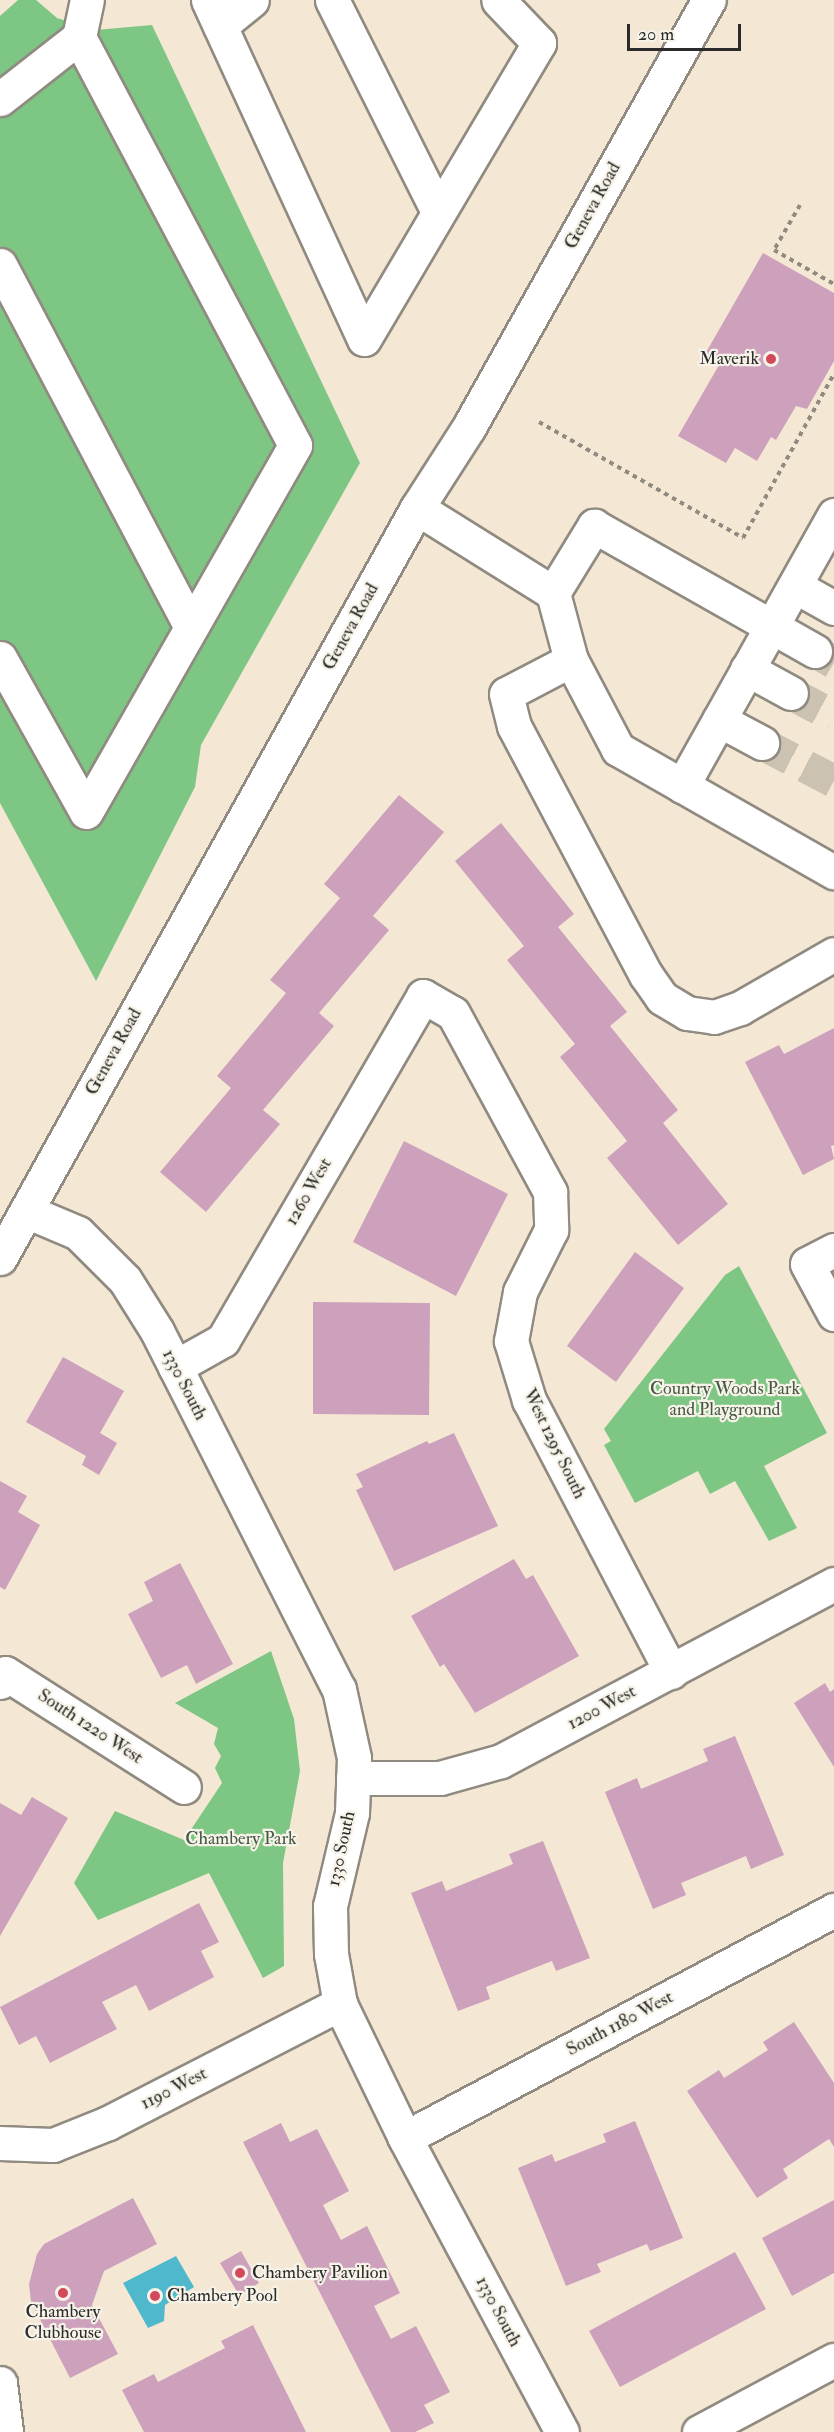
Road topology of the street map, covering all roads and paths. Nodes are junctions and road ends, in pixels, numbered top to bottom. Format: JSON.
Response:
{"nodes":[{"id":1,"x":87,"y":0,"type":"edge"},
{"id":2,"x":252,"y":0,"type":"edge"},
{"id":3,"x":332,"y":0,"type":"edge"},
{"id":4,"x":498,"y":0,"type":"edge"},
{"id":5,"x":709,"y":0,"type":"edge"},
{"id":6,"x":214,"y":13,"type":"edge"},
{"id":7,"x":79,"y":37,"type":"junction"},
{"id":8,"x":0,"y":99,"type":"edge"},
{"id":9,"x":800,"y":204,"type":"dead end"},
{"id":10,"x":438,"y":212,"type":"junction"},
{"id":11,"x":0,"y":265,"type":"edge"},
{"id":12,"x":834,"y":284,"type":"edge"},
{"id":13,"x":834,"y":374,"type":"edge"},
{"id":14,"x":539,"y":422,"type":"dead end"},
{"id":15,"x":417,"y":508,"type":"junction"},
{"id":16,"x":834,"y":515,"type":"edge"},
{"id":17,"x":826,"y":549,"type":"edge"},
{"id":18,"x":795,"y":586,"type":"junction"},
{"id":19,"x":553,"y":593,"type":"junction"},
{"id":20,"x":834,"y":608,"type":"edge"},
{"id":21,"x":190,"y":625,"type":"junction"},
{"id":22,"x":772,"y":626,"type":"junction"},
{"id":23,"x":815,"y":651,"type":"tunnel mouth"},
{"id":24,"x":0,"y":658,"type":"edge"},
{"id":25,"x":571,"y":660,"type":"junction"},
{"id":26,"x":747,"y":669,"type":"junction"},
{"id":27,"x":791,"y":693,"type":"tunnel mouth"},
{"id":28,"x":719,"y":720,"type":"junction"},
{"id":29,"x":762,"y":743,"type":"tunnel mouth"},
{"id":30,"x":682,"y":786,"type":"junction"},
{"id":31,"x":834,"y":872,"type":"edge"},
{"id":32,"x":834,"y":954,"type":"edge"},
{"id":33,"x":423,"y":996,"type":"joint"},
{"id":34,"x":26,"y":1211,"type":"junction"},
{"id":35,"x":834,"y":1250,"type":"edge"},
{"id":36,"x":0,"y":1258,"type":"edge"},
{"id":37,"x":834,"y":1314,"type":"edge"},
{"id":38,"x":175,"y":1367,"type":"junction"},
{"id":39,"x":834,"y":1584,"type":"edge"},
{"id":40,"x":671,"y":1672,"type":"junction"},
{"id":41,"x":0,"y":1682,"type":"edge"},
{"id":42,"x":353,"y":1778,"type":"junction"},
{"id":43,"x":184,"y":1787,"type":"dead end"},
{"id":44,"x":834,"y":1910,"type":"edge"},
{"id":45,"x":340,"y":2004,"type":"junction"},
{"id":46,"x":405,"y":2138,"type":"junction"},
{"id":47,"x":0,"y":2143,"type":"edge"},
{"id":48,"x":834,"y":2360,"type":"edge"},
{"id":49,"x":0,"y":2383,"type":"edge"},
{"id":50,"x":6,"y":2432,"type":"edge"},
{"id":51,"x":562,"y":2432,"type":"edge"},
{"id":52,"x":699,"y":2432,"type":"edge"}],
"edges":[{"from":1,"to":7,"type":"street"},
{"from":2,"to":6,"type":"street"},
{"from":3,"to":10,"type":"street"},
{"from":4,"to":10,"type":"street"},
{"from":5,"to":15,"type":"street","name":"Geneva Road"},
{"from":6,"to":10,"type":"street"},
{"from":7,"to":8,"type":"street"},
{"from":7,"to":21,"type":"street"},
{"from":9,"to":12,"type":"path"},
{"from":11,"to":21,"type":"street"},
{"from":13,"to":14,"type":"path"},
{"from":15,"to":19,"type":"street"},
{"from":15,"to":34,"type":"street","name":"Geneva Road"},
{"from":16,"to":17,"type":"street"},
{"from":17,"to":18,"type":"street"},
{"from":18,"to":20,"type":"street"},
{"from":18,"to":22,"type":"street"},
{"from":19,"to":22,"type":"street"},
{"from":19,"to":25,"type":"street"},
{"from":21,"to":24,"type":"street"},
{"from":22,"to":23,"type":"street"},
{"from":22,"to":26,"type":"street"},
{"from":25,"to":30,"type":"street"},
{"from":25,"to":32,"type":"street"},
{"from":26,"to":27,"type":"street"},
{"from":26,"to":28,"type":"street"},
{"from":28,"to":29,"type":"street"},
{"from":28,"to":30,"type":"street"},
{"from":30,"to":31,"type":"street"},
{"from":33,"to":38,"type":"street","name":"1260 West"},
{"from":33,"to":40,"type":"street","name":"West 1295 South"},
{"from":34,"to":36,"type":"street","name":"Geneva Road"},
{"from":34,"to":38,"type":"street","name":"1330 South"},
{"from":35,"to":37,"type":"street"},
{"from":38,"to":42,"type":"street","name":"1330 South"},
{"from":39,"to":40,"type":"street","name":"1200 West"},
{"from":40,"to":42,"type":"street","name":"1200 West"},
{"from":41,"to":43,"type":"street","name":"South 1220 West"},
{"from":42,"to":45,"type":"street","name":"1330 South"},
{"from":44,"to":46,"type":"street","name":"South 1180 West"},
{"from":45,"to":46,"type":"street","name":"1330 South"},
{"from":45,"to":47,"type":"street","name":"1190 West"},
{"from":46,"to":51,"type":"street","name":"1330 South"},
{"from":48,"to":52,"type":"street"},
{"from":49,"to":50,"type":"street"}]}
